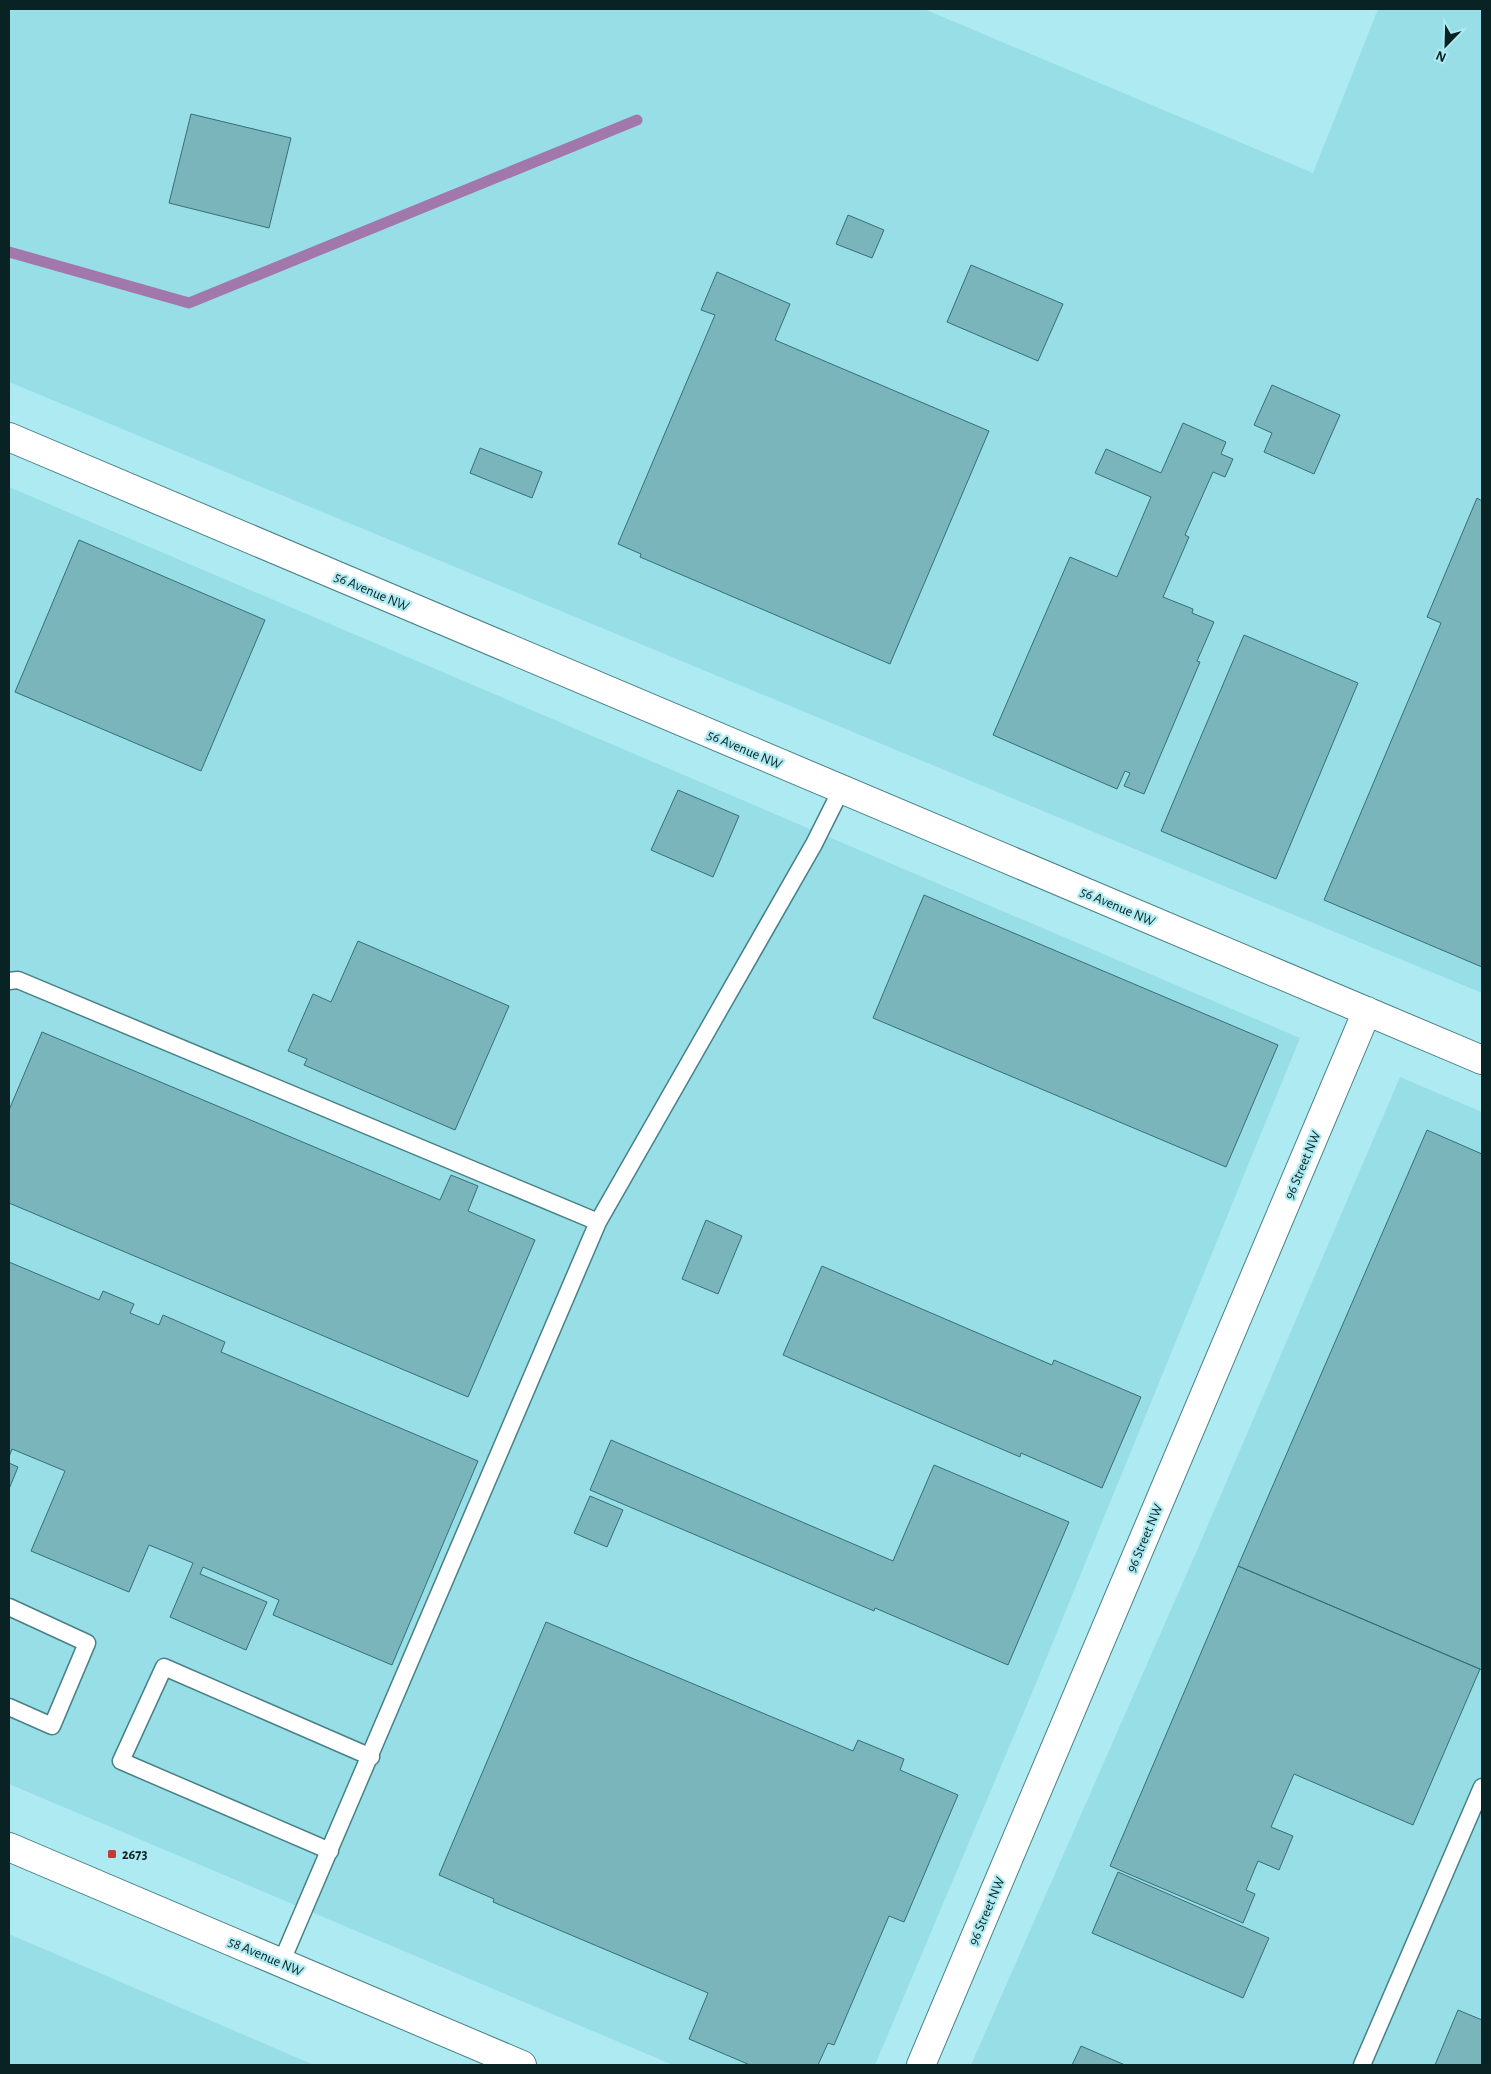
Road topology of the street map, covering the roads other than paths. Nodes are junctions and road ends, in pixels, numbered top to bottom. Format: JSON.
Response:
{"nodes":[{"id":1,"x":9,"y":437,"type":"edge"},
{"id":2,"x":841,"y":790,"type":"junction"},
{"id":3,"x":9,"y":981,"type":"edge"},
{"id":4,"x":1367,"y":1011,"type":"junction"},
{"id":5,"x":1482,"y":1060,"type":"edge"},
{"id":6,"x":598,"y":1222,"type":"junction"},
{"id":7,"x":9,"y":1607,"type":"edge"},
{"id":8,"x":9,"y":1707,"type":"edge"},
{"id":9,"x":371,"y":1757,"type":"junction"},
{"id":10,"x":1482,"y":1788,"type":"edge"},
{"id":11,"x":9,"y":1847,"type":"edge"},
{"id":12,"x":330,"y":1851,"type":"junction"},
{"id":13,"x":282,"y":1962,"type":"junction"},
{"id":14,"x":522,"y":2065,"type":"edge"},
{"id":15,"x":921,"y":2065,"type":"edge"},
{"id":16,"x":1362,"y":2065,"type":"edge"}],
"edges":[{"from":1,"to":2,"type":"street","name":"56 Avenue NW"},
{"from":2,"to":4,"type":"street","name":"56 Avenue NW"},
{"from":2,"to":6,"type":"lane"},
{"from":3,"to":6,"type":"lane"},
{"from":4,"to":5,"type":"street","name":"56 Avenue NW"},
{"from":4,"to":15,"type":"street","name":"96 Street NW"},
{"from":6,"to":9,"type":"lane"},
{"from":7,"to":8,"type":"lane"},
{"from":9,"to":12,"type":"lane"},
{"from":9,"to":12,"type":"lane"},
{"from":10,"to":16,"type":"lane"},
{"from":11,"to":13,"type":"street","name":"58 Avenue NW"},
{"from":12,"to":13,"type":"lane"},
{"from":13,"to":14,"type":"street","name":"58 Avenue NW"}]}
